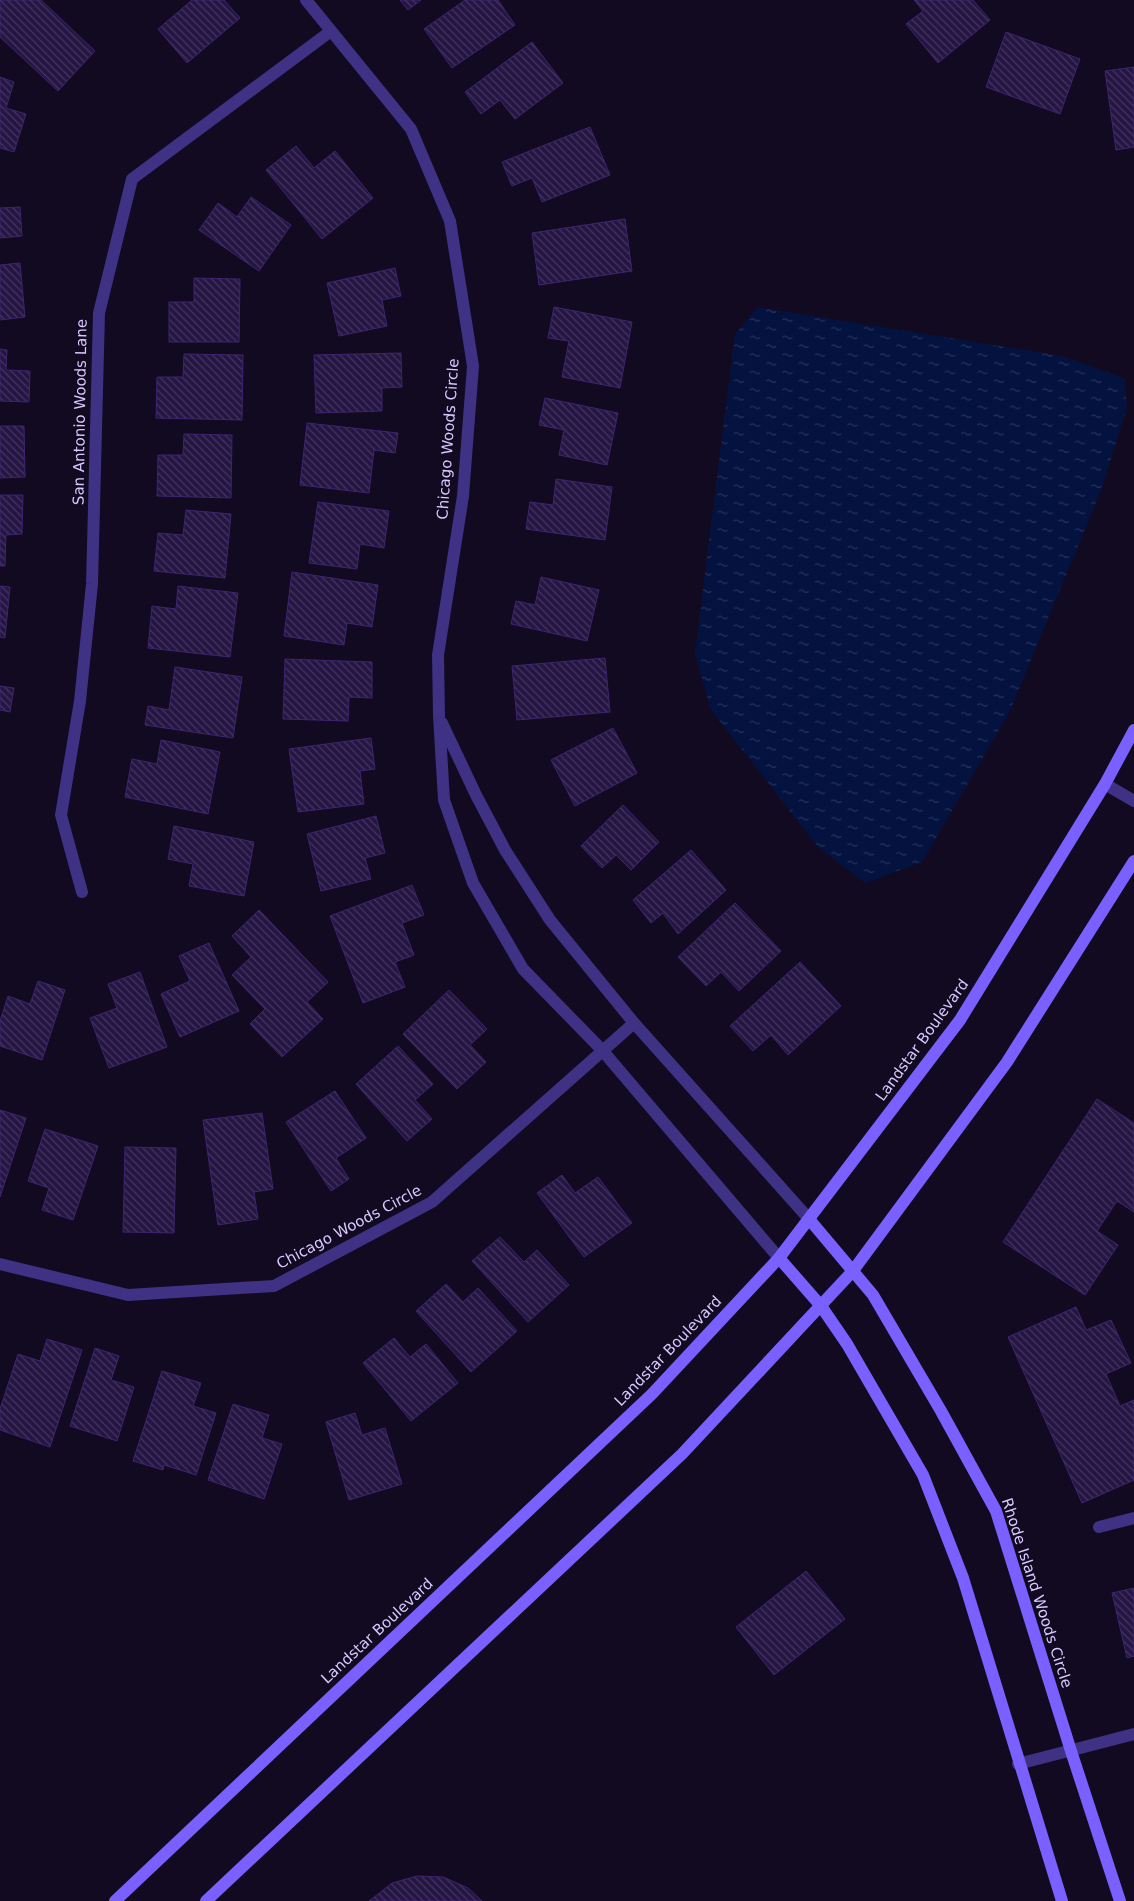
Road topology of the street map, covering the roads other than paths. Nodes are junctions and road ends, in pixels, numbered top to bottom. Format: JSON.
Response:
{"nodes":[{"id":1,"x":306,"y":0,"type":"edge"},
{"id":2,"x":331,"y":31,"type":"junction"},
{"id":3,"x":439,"y":716,"type":"junction"},
{"id":4,"x":1133,"y":737,"type":"edge"},
{"id":5,"x":1105,"y":784,"type":"junction"},
{"id":6,"x":1134,"y":801,"type":"edge"},
{"id":7,"x":1134,"y":861,"type":"edge"},
{"id":8,"x":82,"y":892,"type":"dead end"},
{"id":9,"x":634,"y":1022,"type":"junction"},
{"id":10,"x":602,"y":1050,"type":"junction"},
{"id":11,"x":809,"y":1219,"type":"junction"},
{"id":12,"x":779,"y":1258,"type":"junction"},
{"id":13,"x":0,"y":1264,"type":"edge"},
{"id":14,"x":852,"y":1272,"type":"junction"},
{"id":15,"x":821,"y":1306,"type":"junction"},
{"id":16,"x":1134,"y":1518,"type":"edge"},
{"id":17,"x":1099,"y":1527,"type":"dead end"},
{"id":18,"x":1134,"y":1734,"type":"edge"},
{"id":19,"x":1070,"y":1751,"type":"junction"},
{"id":20,"x":1018,"y":1764,"type":"junction"},
{"id":21,"x":115,"y":1901,"type":"edge"},
{"id":22,"x":206,"y":1901,"type":"edge"},
{"id":23,"x":1062,"y":1901,"type":"edge"},
{"id":24,"x":1120,"y":1901,"type":"edge"}],
"edges":[{"from":1,"to":2,"type":"street","name":"Chicago Woods Circle"},
{"from":2,"to":3,"type":"street","name":"Chicago Woods Circle"},
{"from":2,"to":8,"type":"street","name":"San Antonio Woods Lane"},
{"from":3,"to":9,"type":"street","name":"Chicago Woods Circle"},
{"from":3,"to":10,"type":"street","name":"Chicago Woods Circle"},
{"from":4,"to":5,"type":"street","name":"Landstar Boulevard"},
{"from":5,"to":6,"type":"street"},
{"from":5,"to":11,"type":"street","name":"Landstar Boulevard"},
{"from":7,"to":14,"type":"street"},
{"from":9,"to":10,"type":"street","name":"Chicago Woods Circle"},
{"from":9,"to":11,"type":"street","name":"Chicago Woods Circle"},
{"from":10,"to":12,"type":"street","name":"Chicago Woods Circle"},
{"from":10,"to":13,"type":"street","name":"Chicago Woods Circle"},
{"from":11,"to":12,"type":"street","name":"Landstar Boulevard"},
{"from":11,"to":14,"type":"street","name":"Rhode Island Woods Circle"},
{"from":12,"to":15,"type":"street"},
{"from":12,"to":21,"type":"street","name":"Landstar Boulevard"},
{"from":14,"to":15,"type":"street"},
{"from":14,"to":19,"type":"street","name":"Rhode Island Woods Circle"},
{"from":15,"to":20,"type":"street"},
{"from":15,"to":22,"type":"street"},
{"from":16,"to":17,"type":"street"},
{"from":18,"to":19,"type":"street"},
{"from":19,"to":20,"type":"street"},
{"from":19,"to":24,"type":"street","name":"Rhode Island Woods Circle"},
{"from":20,"to":23,"type":"street"}]}
